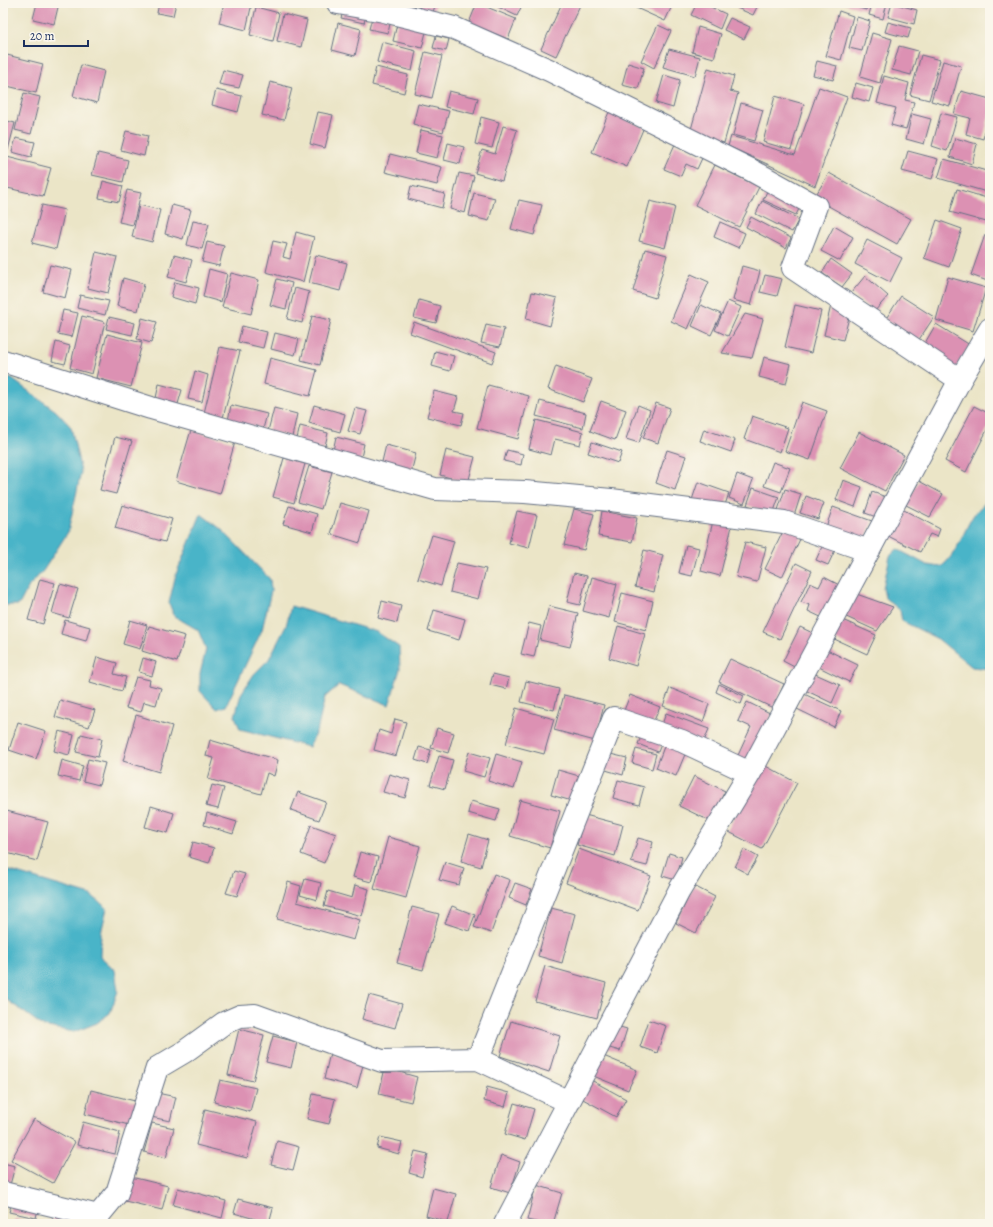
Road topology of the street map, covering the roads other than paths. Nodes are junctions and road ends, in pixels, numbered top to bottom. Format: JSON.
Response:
{"nodes":[{"id":1,"x":338,"y":3,"type":"edge"},
{"id":2,"x":990,"y":328,"type":"edge"},
{"id":3,"x":3,"y":361,"type":"edge"},
{"id":4,"x":960,"y":380,"type":"junction"},
{"id":5,"x":869,"y":551,"type":"junction"},
{"id":6,"x":750,"y":773,"type":"junction"},
{"id":7,"x":478,"y":1059,"type":"junction"},
{"id":8,"x":569,"y":1102,"type":"junction"},
{"id":9,"x":3,"y":1193,"type":"edge"},
{"id":10,"x":97,"y":1220,"type":"edge"},
{"id":11,"x":505,"y":1224,"type":"edge"}],
"edges":[{"from":1,"to":4,"type":"street"},
{"from":2,"to":4,"type":"street"},
{"from":3,"to":5,"type":"street"},
{"from":4,"to":5,"type":"street"},
{"from":5,"to":6,"type":"street"},
{"from":6,"to":7,"type":"street"},
{"from":6,"to":8,"type":"street"},
{"from":7,"to":8,"type":"street"},
{"from":7,"to":10,"type":"street"},
{"from":8,"to":11,"type":"street"},
{"from":9,"to":10,"type":"street"}]}
